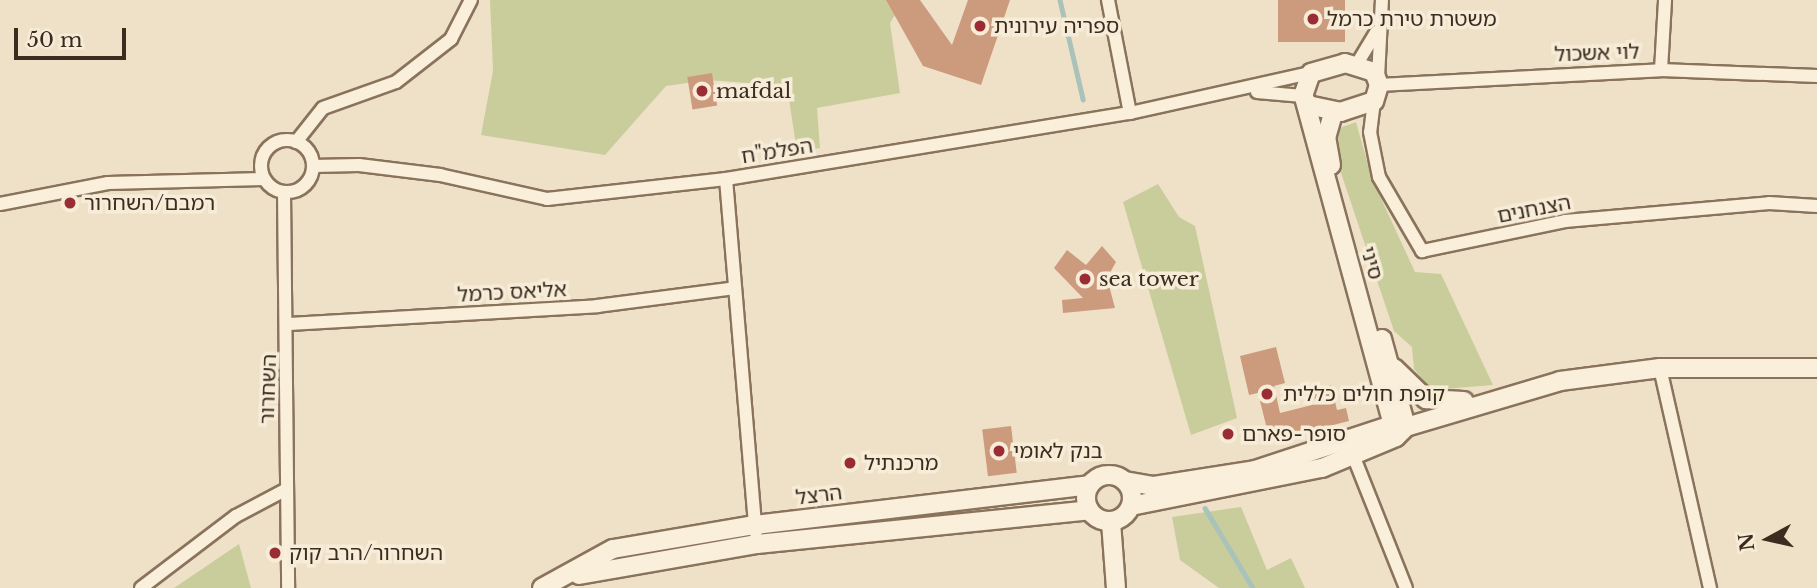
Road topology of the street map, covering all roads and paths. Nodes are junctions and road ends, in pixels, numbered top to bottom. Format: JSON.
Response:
{"nodes":[{"id":1,"x":471,"y":0,"type":"edge"},
{"id":2,"x":1108,"y":0,"type":"edge"},
{"id":3,"x":1382,"y":0,"type":"edge"},
{"id":4,"x":1665,"y":0,"type":"edge"},
{"id":5,"x":1376,"y":32,"type":"junction"},
{"id":6,"x":1357,"y":64,"type":"junction"},
{"id":7,"x":1661,"y":70,"type":"junction"},
{"id":8,"x":1311,"y":73,"type":"junction"},
{"id":9,"x":1817,"y":76,"type":"edge"},
{"id":10,"x":1377,"y":88,"type":"junction"},
{"id":11,"x":1246,"y":92,"type":"junction"},
{"id":12,"x":1304,"y":99,"type":"junction"},
{"id":13,"x":1130,"y":113,"type":"junction"},
{"id":14,"x":1333,"y":113,"type":"junction"},
{"id":15,"x":296,"y":142,"type":"junction"},
{"id":16,"x":313,"y":166,"type":"junction"},
{"id":17,"x":263,"y":178,"type":"junction"},
{"id":18,"x":726,"y":179,"type":"junction"},
{"id":19,"x":284,"y":192,"type":"junction"},
{"id":20,"x":0,"y":204,"type":"edge"},
{"id":21,"x":1817,"y":206,"type":"edge"},
{"id":22,"x":736,"y":288,"type":"junction"},
{"id":23,"x":289,"y":324,"type":"junction"},
{"id":24,"x":1389,"y":362,"type":"junction"},
{"id":25,"x":1660,"y":368,"type":"junction"},
{"id":26,"x":1817,"y":368,"type":"edge"},
{"id":27,"x":1482,"y":401,"type":"junction"},
{"id":28,"x":1398,"y":430,"type":"junction"},
{"id":29,"x":1353,"y":455,"type":"junction"},
{"id":30,"x":1125,"y":481,"type":"junction"},
{"id":31,"x":1089,"y":485,"type":"junction"},
{"id":32,"x":285,"y":490,"type":"junction"},
{"id":33,"x":1131,"y":506,"type":"junction"},
{"id":34,"x":1088,"y":510,"type":"junction"},
{"id":35,"x":1111,"y":522,"type":"junction"},
{"id":36,"x":755,"y":525,"type":"junction"},
{"id":37,"x":757,"y":544,"type":"junction"},
{"id":38,"x":562,"y":579,"type":"junction"},
{"id":39,"x":141,"y":588,"type":"edge"},
{"id":40,"x":288,"y":588,"type":"edge"},
{"id":41,"x":542,"y":588,"type":"edge"},
{"id":42,"x":1115,"y":588,"type":"edge"},
{"id":43,"x":1406,"y":588,"type":"edge"},
{"id":44,"x":1710,"y":588,"type":"edge"}],
"edges":[{"from":1,"to":15,"type":"street"},
{"from":2,"to":13,"type":"street"},
{"from":3,"to":5,"type":"street"},
{"from":4,"to":7,"type":"street"},
{"from":5,"to":6,"type":"street"},
{"from":5,"to":10,"type":"street"},
{"from":6,"to":8,"type":"street"},
{"from":6,"to":10,"type":"street"},
{"from":7,"to":9,"type":"street","name":"לוי אשכול"},
{"from":7,"to":10,"type":"street","name":"לוי אשכול"},
{"from":8,"to":11,"type":"street","name":"הפלמ\"ח"},
{"from":8,"to":12,"type":"street"},
{"from":10,"to":14,"type":"street"},
{"from":10,"to":21,"type":"street","name":"הצנחנים"},
{"from":11,"to":12,"type":"street","name":"הפלמ\"ח"},
{"from":11,"to":13,"type":"street","name":"הפלמ\"ח"},
{"from":12,"to":14,"type":"street"},
{"from":12,"to":28,"type":"street","name":"סיני"},
{"from":13,"to":18,"type":"street","name":"הפלמ\"ח"},
{"from":14,"to":24,"type":"street","name":"סיני"},
{"from":15,"to":16,"type":"street"},
{"from":15,"to":17,"type":"street"},
{"from":16,"to":18,"type":"street","name":"הפלמ\"ח"},
{"from":16,"to":19,"type":"street"},
{"from":17,"to":19,"type":"street"},
{"from":17,"to":20,"type":"street"},
{"from":18,"to":22,"type":"street"},
{"from":19,"to":23,"type":"street","name":"השחרור"},
{"from":22,"to":23,"type":"street","name":"אליאס כרמל"},
{"from":22,"to":36,"type":"street"},
{"from":23,"to":32,"type":"street","name":"השחרור"},
{"from":24,"to":27,"type":"street"},
{"from":24,"to":28,"type":"street","name":"סיני"},
{"from":25,"to":26,"type":"street"},
{"from":25,"to":27,"type":"street"},
{"from":25,"to":44,"type":"street"},
{"from":27,"to":28,"type":"street"},
{"from":28,"to":29,"type":"street"},
{"from":28,"to":30,"type":"street"},
{"from":29,"to":33,"type":"street"},
{"from":29,"to":43,"type":"street"},
{"from":30,"to":31,"type":"street"},
{"from":30,"to":33,"type":"street"},
{"from":31,"to":34,"type":"street"},
{"from":31,"to":36,"type":"street","name":"הרצל"},
{"from":32,"to":39,"type":"street"},
{"from":32,"to":40,"type":"street","name":"השחרור"},
{"from":33,"to":35,"type":"street"},
{"from":34,"to":35,"type":"street"},
{"from":34,"to":37,"type":"street","name":"הרצל"},
{"from":35,"to":42,"type":"street"},
{"from":36,"to":37,"type":"street"},
{"from":36,"to":38,"type":"street","name":"הרצל"},
{"from":37,"to":38,"type":"street","name":"הרצל"},
{"from":38,"to":41,"type":"street","name":"הרצל"}]}
